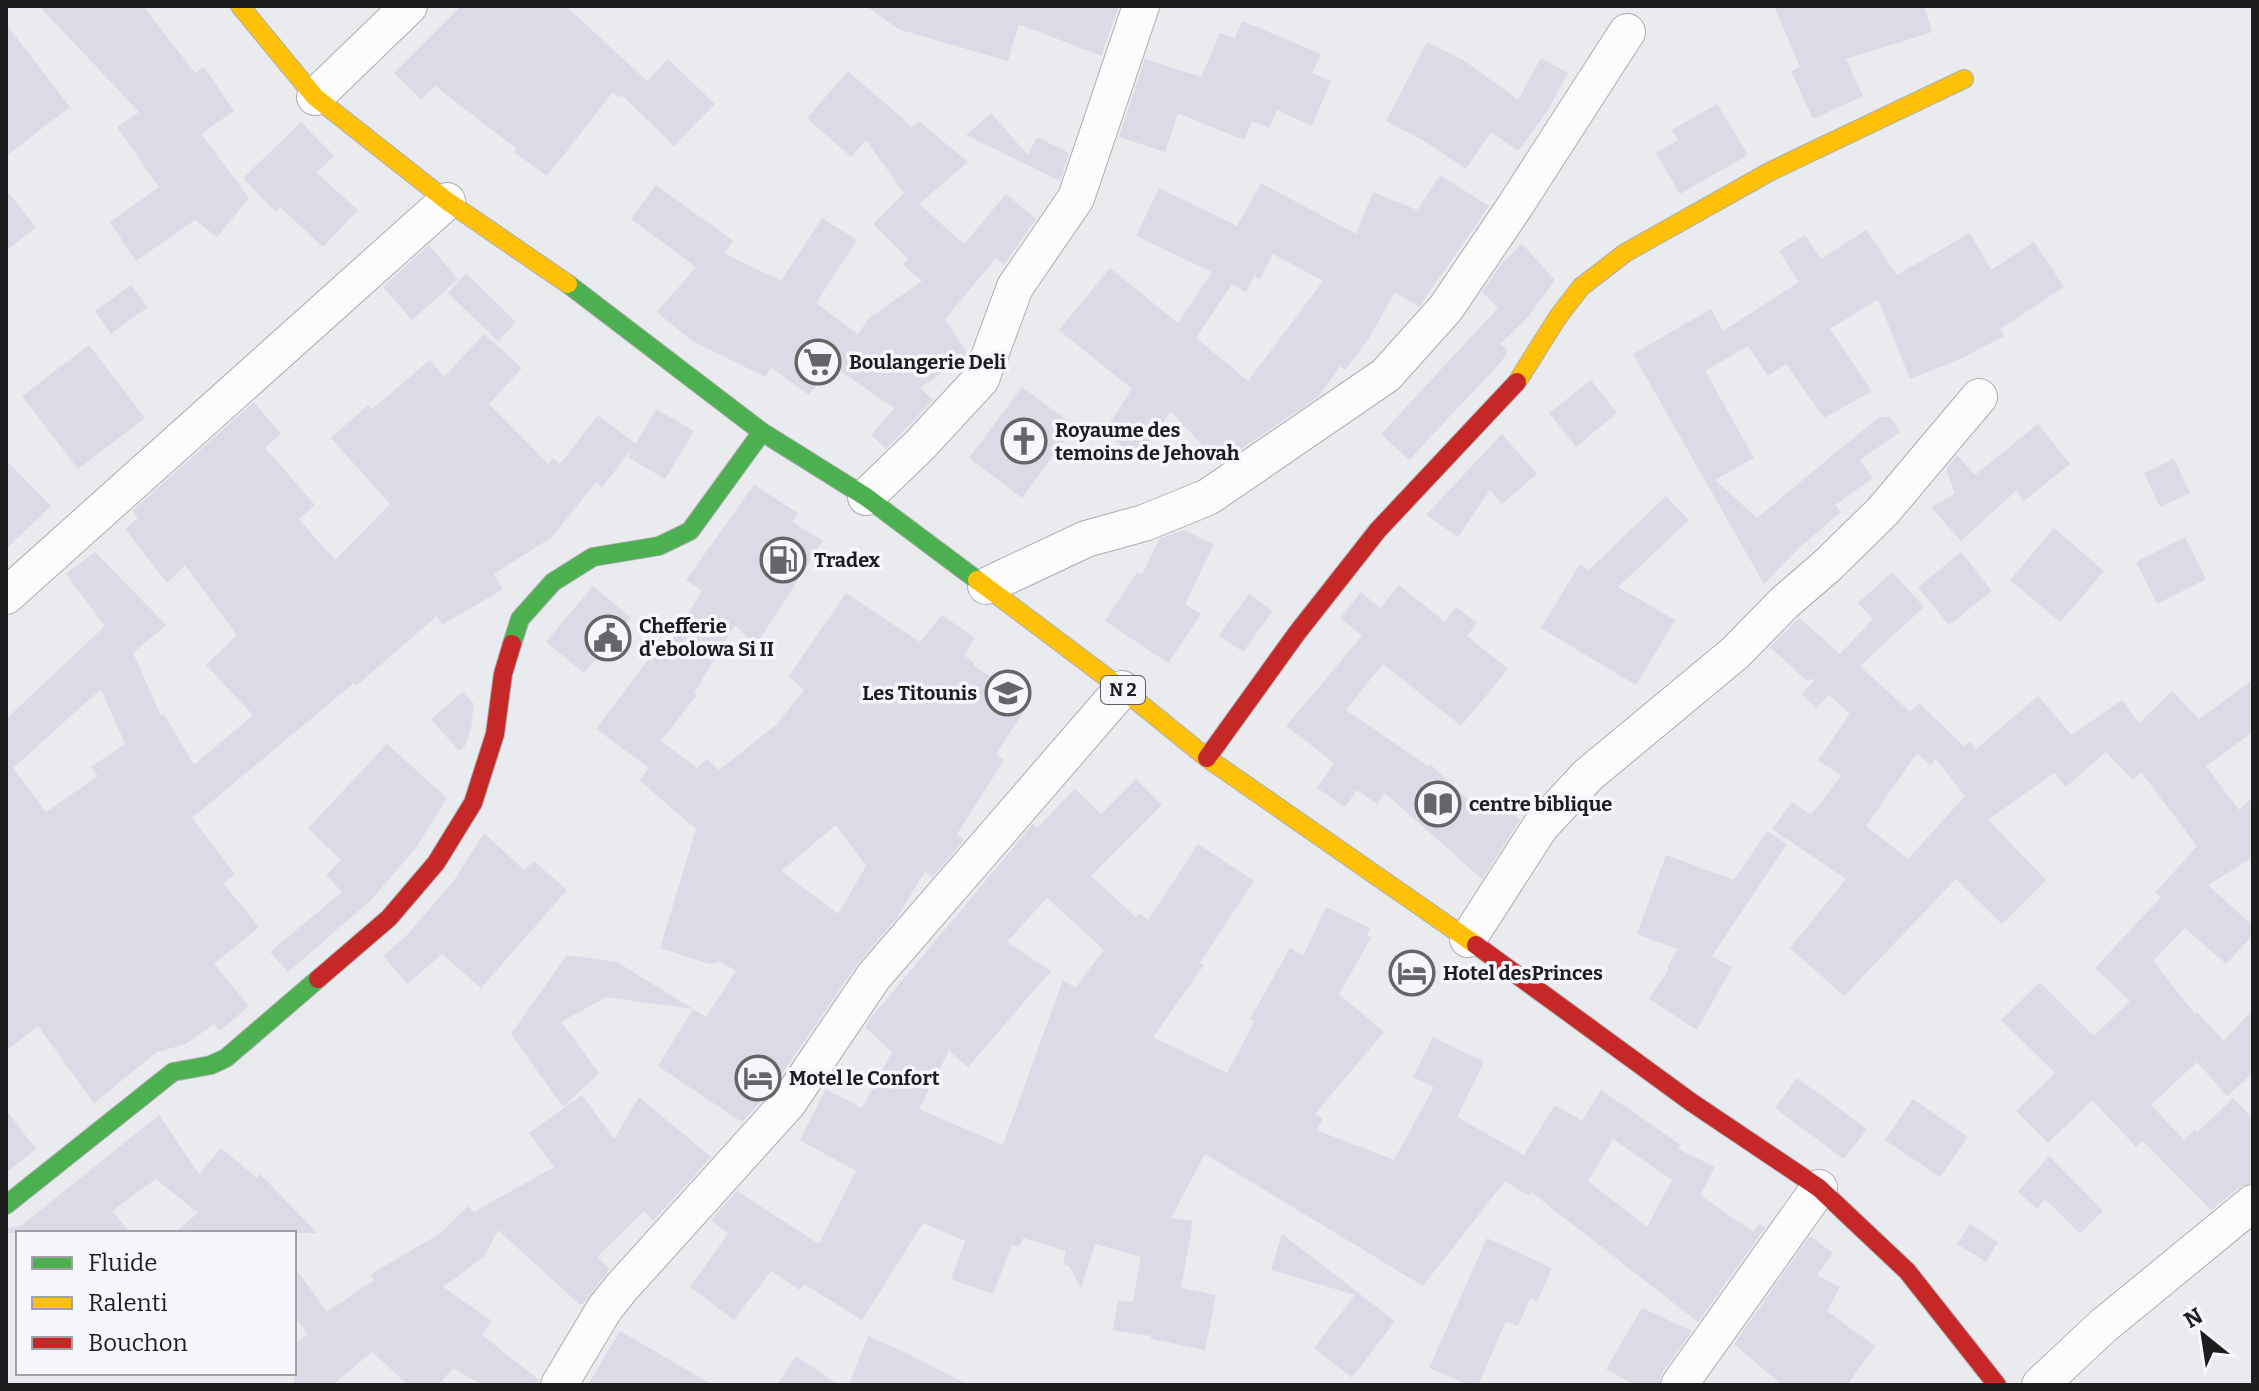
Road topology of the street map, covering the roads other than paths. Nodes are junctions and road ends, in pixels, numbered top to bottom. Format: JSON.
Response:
{"nodes":[{"id":1,"x":240,"y":6,"type":"edge"},
{"id":2,"x":409,"y":6,"type":"edge"},
{"id":3,"x":1141,"y":6,"type":"edge"},
{"id":4,"x":1627,"y":32,"type":"dead end"},
{"id":5,"x":1964,"y":79,"type":"dead end"},
{"id":6,"x":315,"y":97,"type":"junction"},
{"id":7,"x":447,"y":201,"type":"junction"},
{"id":8,"x":1979,"y":397,"type":"dead end"},
{"id":9,"x":762,"y":432,"type":"junction"},
{"id":10,"x":866,"y":497,"type":"junction"},
{"id":11,"x":986,"y":586,"type":"junction"},
{"id":12,"x":6,"y":596,"type":"edge"},
{"id":13,"x":1122,"y":689,"type":"junction"},
{"id":14,"x":1207,"y":758,"type":"junction"},
{"id":15,"x":1468,"y":939,"type":"junction"},
{"id":16,"x":1819,"y":1188,"type":"junction"},
{"id":17,"x":2253,"y":1203,"type":"edge"},
{"id":18,"x":6,"y":1205,"type":"edge"},
{"id":19,"x":559,"y":1385,"type":"edge"},
{"id":20,"x":1679,"y":1385,"type":"edge"},
{"id":21,"x":1997,"y":1385,"type":"edge"},
{"id":22,"x":2040,"y":1385,"type":"edge"}],
"edges":[{"from":1,"to":6,"type":"main road","number":"N 2"},
{"from":2,"to":6,"type":"street"},
{"from":3,"to":10,"type":"street"},
{"from":4,"to":11,"type":"street"},
{"from":5,"to":14,"type":"main road"},
{"from":6,"to":7,"type":"main road","number":"N 2"},
{"from":7,"to":9,"type":"main road","number":"N 2"},
{"from":7,"to":12,"type":"street"},
{"from":8,"to":15,"type":"street"},
{"from":9,"to":10,"type":"main road","number":"N 2"},
{"from":9,"to":18,"type":"main road"},
{"from":10,"to":11,"type":"main road","number":"N 2"},
{"from":11,"to":13,"type":"main road","number":"N 2"},
{"from":13,"to":14,"type":"main road","number":"N 2"},
{"from":13,"to":19,"type":"street"},
{"from":14,"to":15,"type":"main road","number":"N 2"},
{"from":15,"to":16,"type":"main road","number":"N 2"},
{"from":16,"to":20,"type":"street"},
{"from":16,"to":21,"type":"main road","number":"N 2"},
{"from":17,"to":22,"type":"street"}]}
